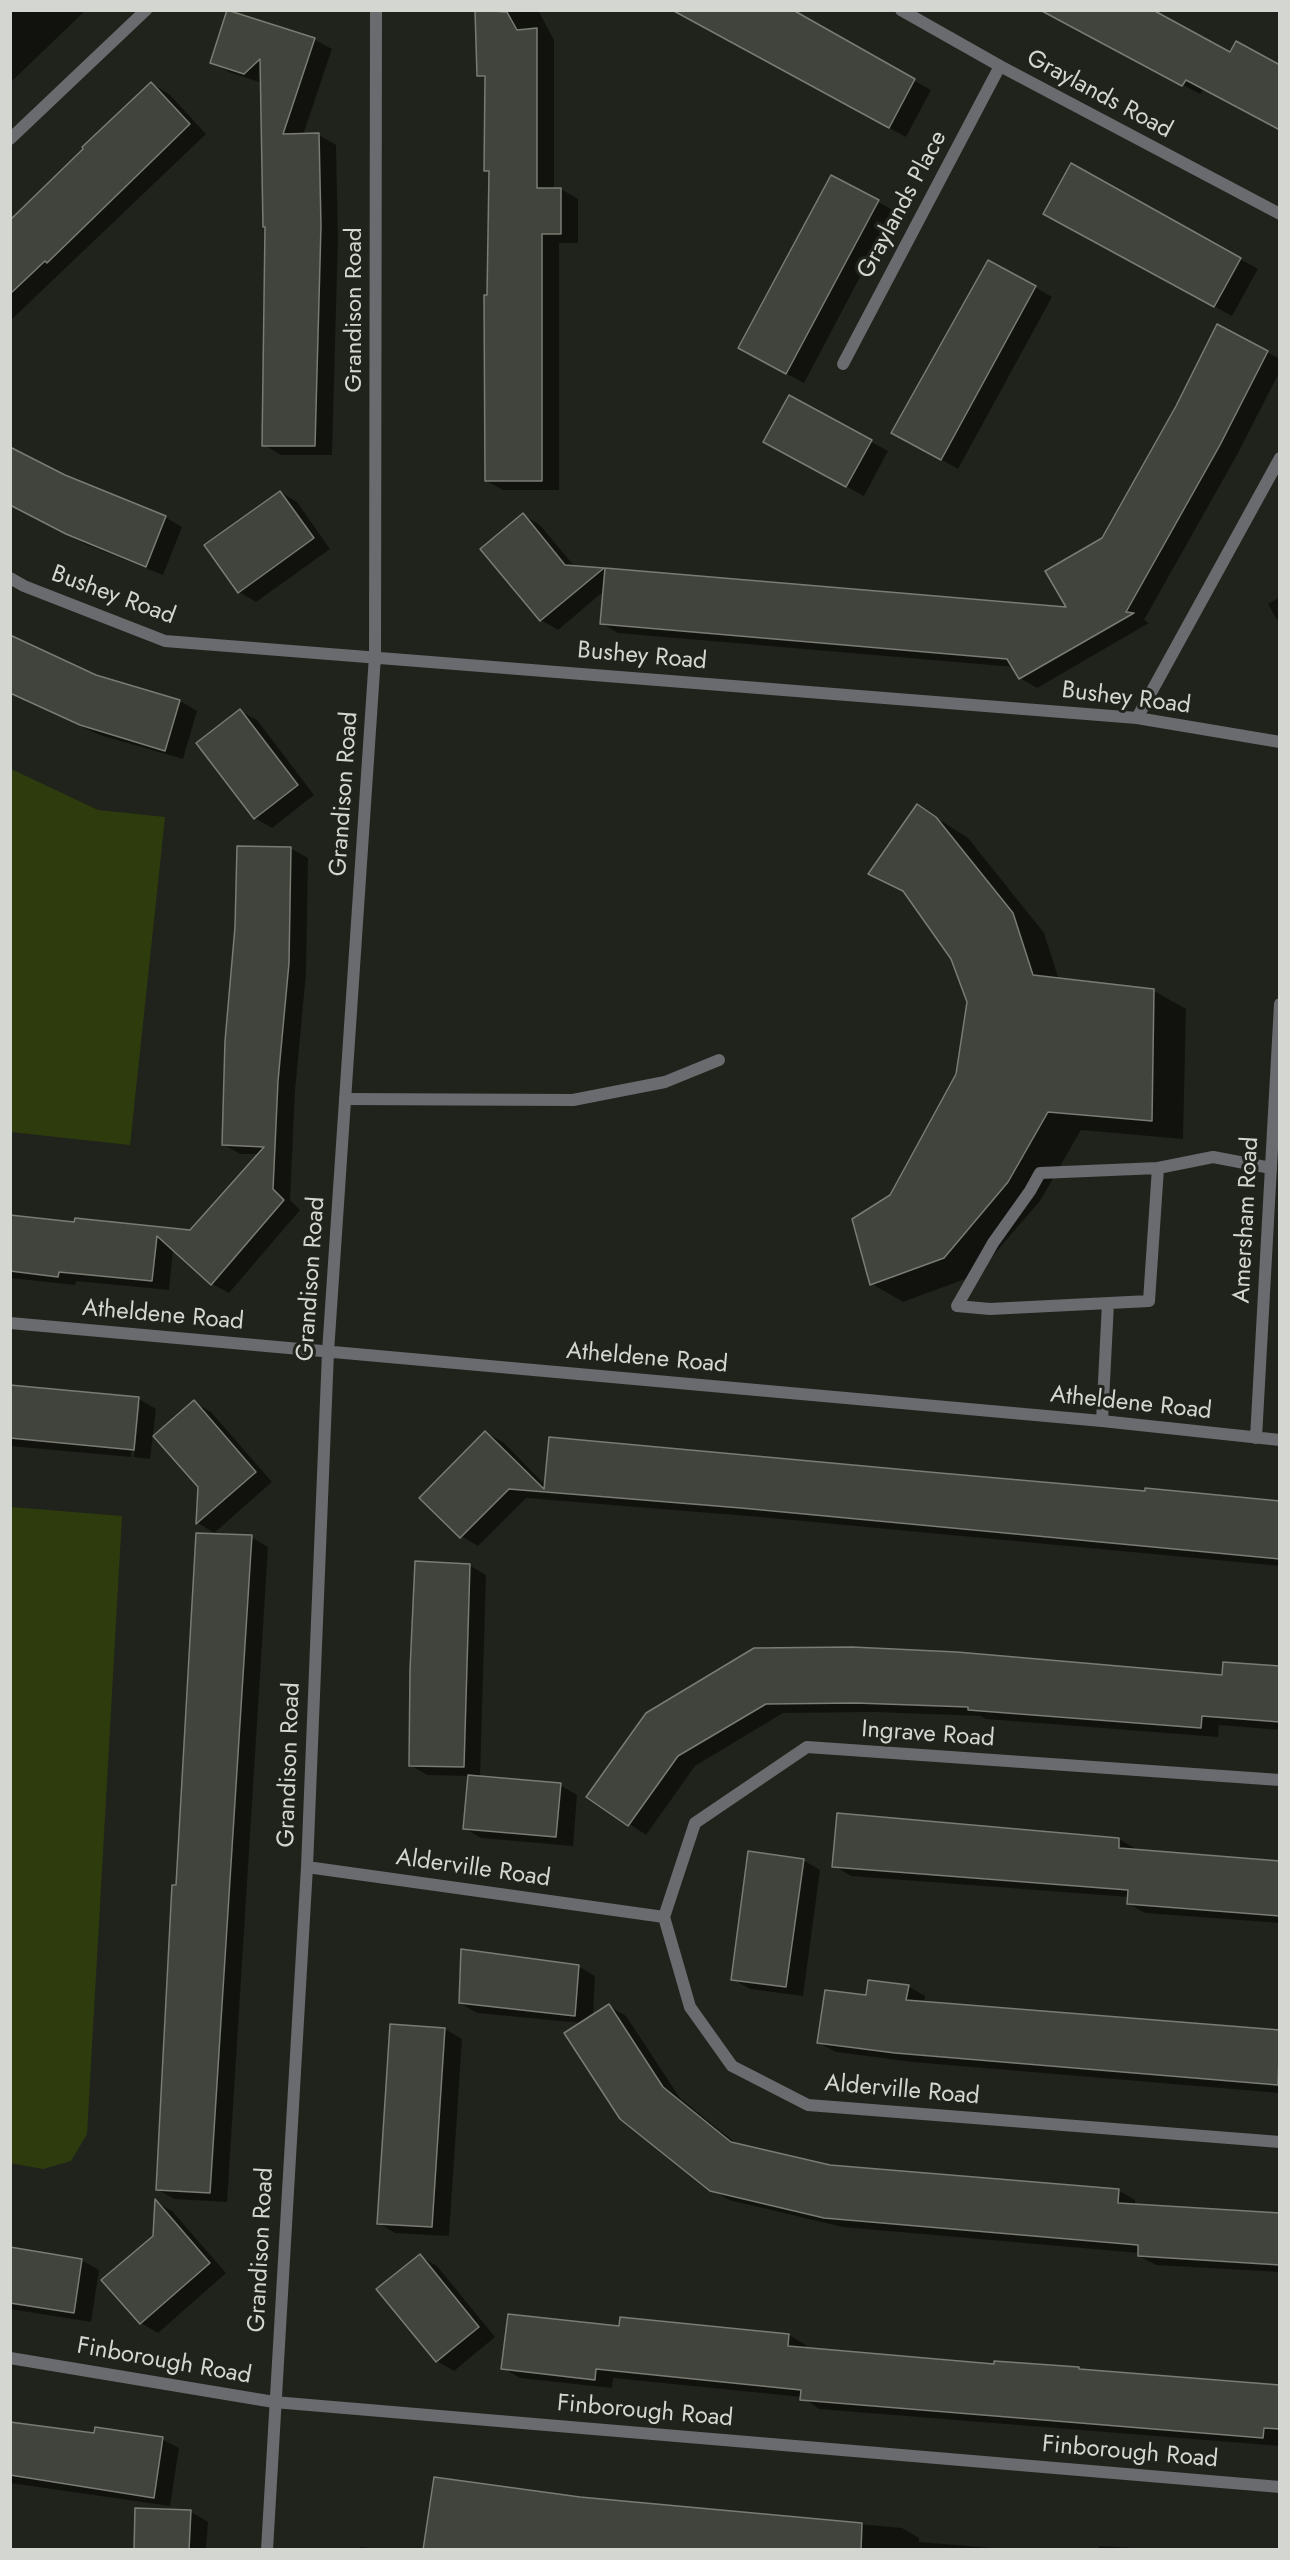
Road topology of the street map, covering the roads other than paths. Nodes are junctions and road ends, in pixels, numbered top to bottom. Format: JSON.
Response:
{"nodes":[{"id":1,"x":146,"y":10,"type":"edge"},
{"id":2,"x":376,"y":10,"type":"edge"},
{"id":3,"x":901,"y":10,"type":"edge"},
{"id":4,"x":1000,"y":66,"type":"junction"},
{"id":5,"x":10,"y":139,"type":"edge"},
{"id":6,"x":1280,"y":214,"type":"edge"},
{"id":7,"x":843,"y":364,"type":"dead end"},
{"id":8,"x":1280,"y":458,"type":"edge"},
{"id":9,"x":10,"y":578,"type":"edge"},
{"id":10,"x":375,"y":656,"type":"junction"},
{"id":11,"x":1137,"y":718,"type":"junction"},
{"id":12,"x":1280,"y":742,"type":"edge"},
{"id":13,"x":1280,"y":1004,"type":"edge"},
{"id":14,"x":719,"y":1059,"type":"dead end"},
{"id":15,"x":1277,"y":1085,"type":"edge"},
{"id":16,"x":345,"y":1098,"type":"junction"},
{"id":17,"x":1158,"y":1168,"type":"junction"},
{"id":18,"x":1271,"y":1168,"type":"junction"},
{"id":19,"x":1108,"y":1303,"type":"junction"},
{"id":20,"x":10,"y":1323,"type":"edge"},
{"id":21,"x":328,"y":1352,"type":"junction"},
{"id":22,"x":1102,"y":1421,"type":"junction"},
{"id":23,"x":1256,"y":1438,"type":"junction"},
{"id":24,"x":1280,"y":1440,"type":"edge"},
{"id":25,"x":1280,"y":1780,"type":"edge"},
{"id":26,"x":307,"y":1867,"type":"junction"},
{"id":27,"x":664,"y":1917,"type":"junction"},
{"id":28,"x":1280,"y":2142,"type":"edge"},
{"id":29,"x":10,"y":2358,"type":"edge"},
{"id":30,"x":274,"y":2402,"type":"junction"},
{"id":31,"x":1280,"y":2487,"type":"edge"},
{"id":32,"x":267,"y":2550,"type":"edge"}],
"edges":[{"from":1,"to":5,"type":"street"},
{"from":2,"to":10,"type":"street","name":"Grandison Road"},
{"from":3,"to":4,"type":"street","name":"Graylands Road"},
{"from":4,"to":6,"type":"street","name":"Graylands Road"},
{"from":4,"to":7,"type":"street","name":"Graylands Place"},
{"from":8,"to":11,"type":"street"},
{"from":9,"to":10,"type":"street","name":"Bushey Road"},
{"from":10,"to":11,"type":"street","name":"Bushey Road"},
{"from":10,"to":16,"type":"street","name":"Grandison Road"},
{"from":11,"to":12,"type":"street","name":"Bushey Road"},
{"from":13,"to":15,"type":"street","name":"Amersham Road"},
{"from":14,"to":16,"type":"street"},
{"from":15,"to":18,"type":"street","name":"Amersham Road"},
{"from":16,"to":21,"type":"street","name":"Grandison Road"},
{"from":17,"to":18,"type":"street"},
{"from":17,"to":19,"type":"street"},
{"from":17,"to":19,"type":"street"},
{"from":18,"to":23,"type":"street","name":"Amersham Road"},
{"from":19,"to":22,"type":"street"},
{"from":20,"to":21,"type":"street","name":"Atheldene Road"},
{"from":21,"to":22,"type":"street","name":"Atheldene Road"},
{"from":21,"to":26,"type":"street","name":"Grandison Road"},
{"from":22,"to":23,"type":"street","name":"Atheldene Road"},
{"from":23,"to":24,"type":"street","name":"Atheldene Road"},
{"from":25,"to":27,"type":"street","name":"Ingrave Road"},
{"from":26,"to":27,"type":"street","name":"Alderville Road"},
{"from":26,"to":30,"type":"street","name":"Grandison Road"},
{"from":27,"to":28,"type":"street","name":"Alderville Road"},
{"from":29,"to":30,"type":"street","name":"Finborough Road"},
{"from":30,"to":31,"type":"street","name":"Finborough Road"},
{"from":30,"to":32,"type":"street","name":"Grandison Road"}]}
